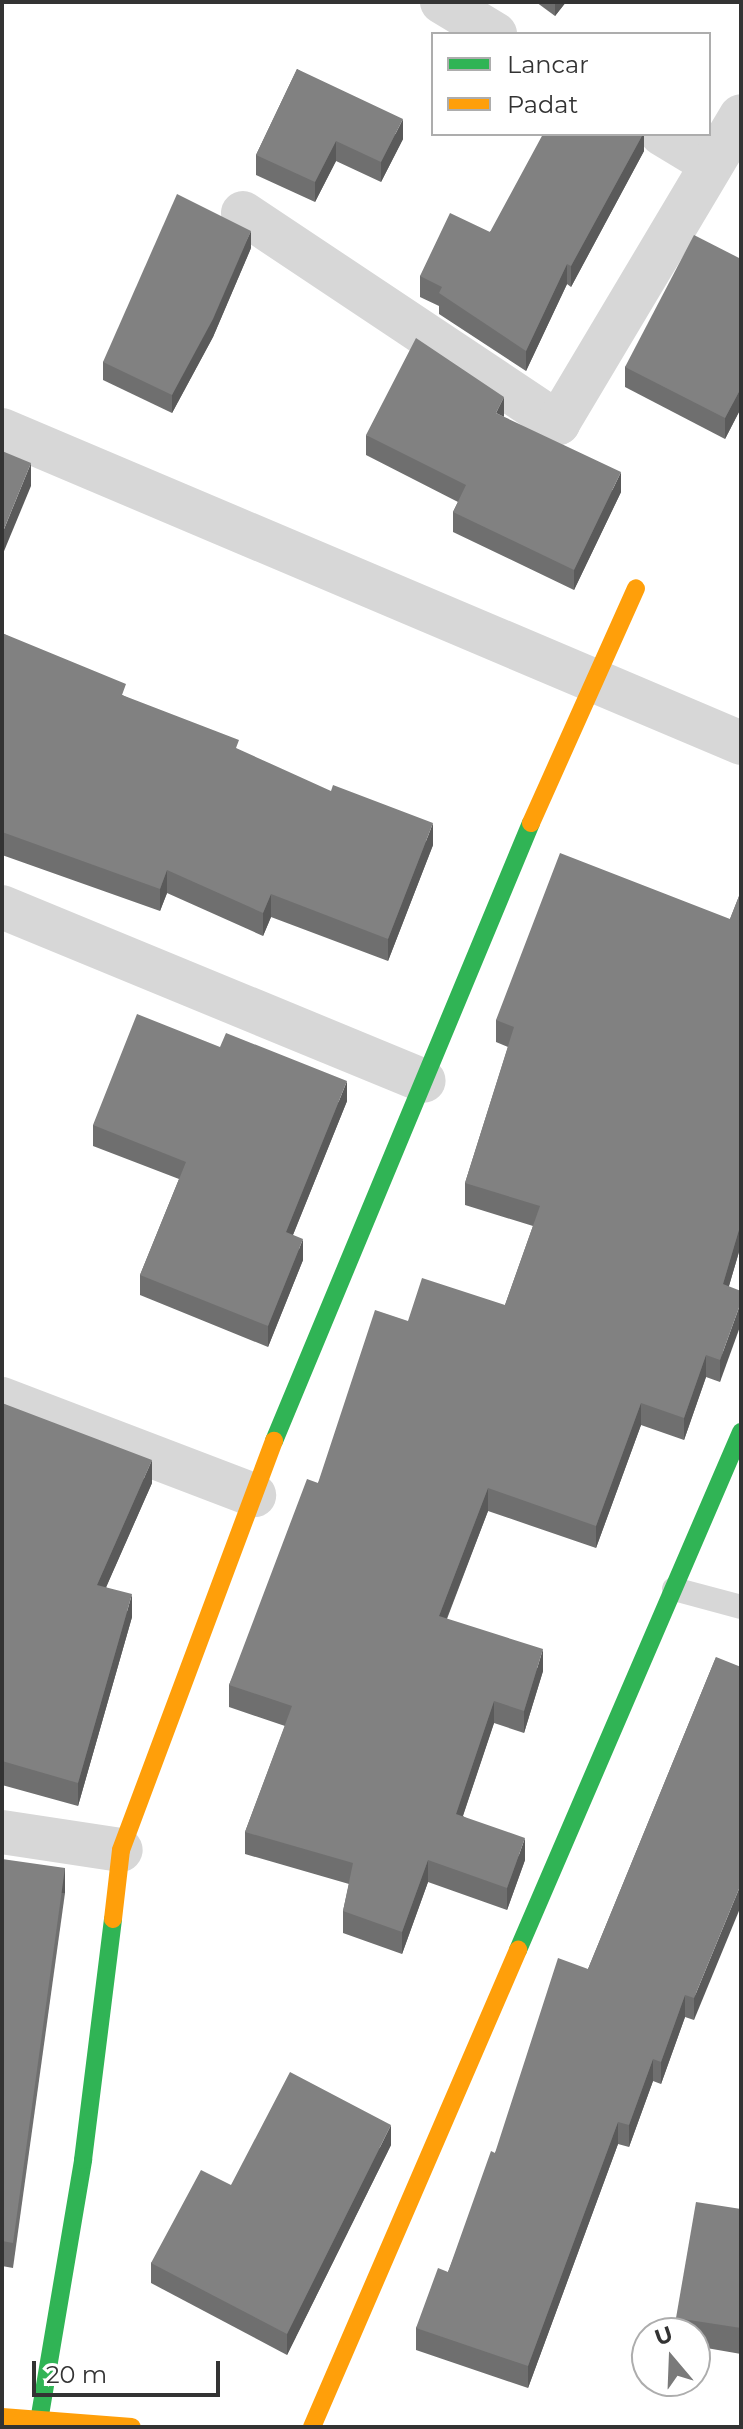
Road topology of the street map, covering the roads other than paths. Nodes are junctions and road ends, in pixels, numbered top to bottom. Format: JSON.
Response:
{"nodes":[{"id":1,"x":442,"y":2,"type":"edge"},
{"id":2,"x":492,"y":32,"type":"edge"},
{"id":3,"x":741,"y":116,"type":"edge"},
{"id":4,"x":665,"y":136,"type":"edge"},
{"id":5,"x":712,"y":164,"type":"junction"},
{"id":6,"x":243,"y":213,"type":"dead end"},
{"id":7,"x":2,"y":430,"type":"edge"},
{"id":8,"x":636,"y":588,"type":"dead end"},
{"id":9,"x":591,"y":680,"type":"junction"},
{"id":10,"x":741,"y":743,"type":"edge"},
{"id":11,"x":2,"y":907,"type":"edge"},
{"id":12,"x":424,"y":1081,"type":"junction"},
{"id":13,"x":2,"y":1399,"type":"edge"},
{"id":14,"x":741,"y":1432,"type":"edge"},
{"id":15,"x":254,"y":1495,"type":"junction"},
{"id":16,"x":674,"y":1589,"type":"junction"},
{"id":17,"x":741,"y":1607,"type":"edge"},
{"id":18,"x":2,"y":1832,"type":"edge"},
{"id":19,"x":121,"y":1850,"type":"junction"},
{"id":20,"x":2,"y":2417,"type":"edge"},
{"id":21,"x":39,"y":2421,"type":"junction"},
{"id":22,"x":132,"y":2427,"type":"edge"},
{"id":23,"x":312,"y":2427,"type":"edge"}],
"edges":[{"from":1,"to":2,"type":"street"},
{"from":3,"to":5,"type":"street"},
{"from":4,"to":5,"type":"street"},
{"from":5,"to":6,"type":"street"},
{"from":7,"to":9,"type":"street"},
{"from":8,"to":9,"type":"street"},
{"from":9,"to":10,"type":"street"},
{"from":9,"to":12,"type":"street"},
{"from":11,"to":12,"type":"street"},
{"from":12,"to":15,"type":"street"},
{"from":13,"to":15,"type":"street"},
{"from":14,"to":16,"type":"street"},
{"from":15,"to":19,"type":"street"},
{"from":16,"to":17,"type":"lane"},
{"from":16,"to":23,"type":"street"},
{"from":18,"to":19,"type":"street"},
{"from":19,"to":21,"type":"street"},
{"from":20,"to":21,"type":"street"},
{"from":21,"to":22,"type":"street"}]}
